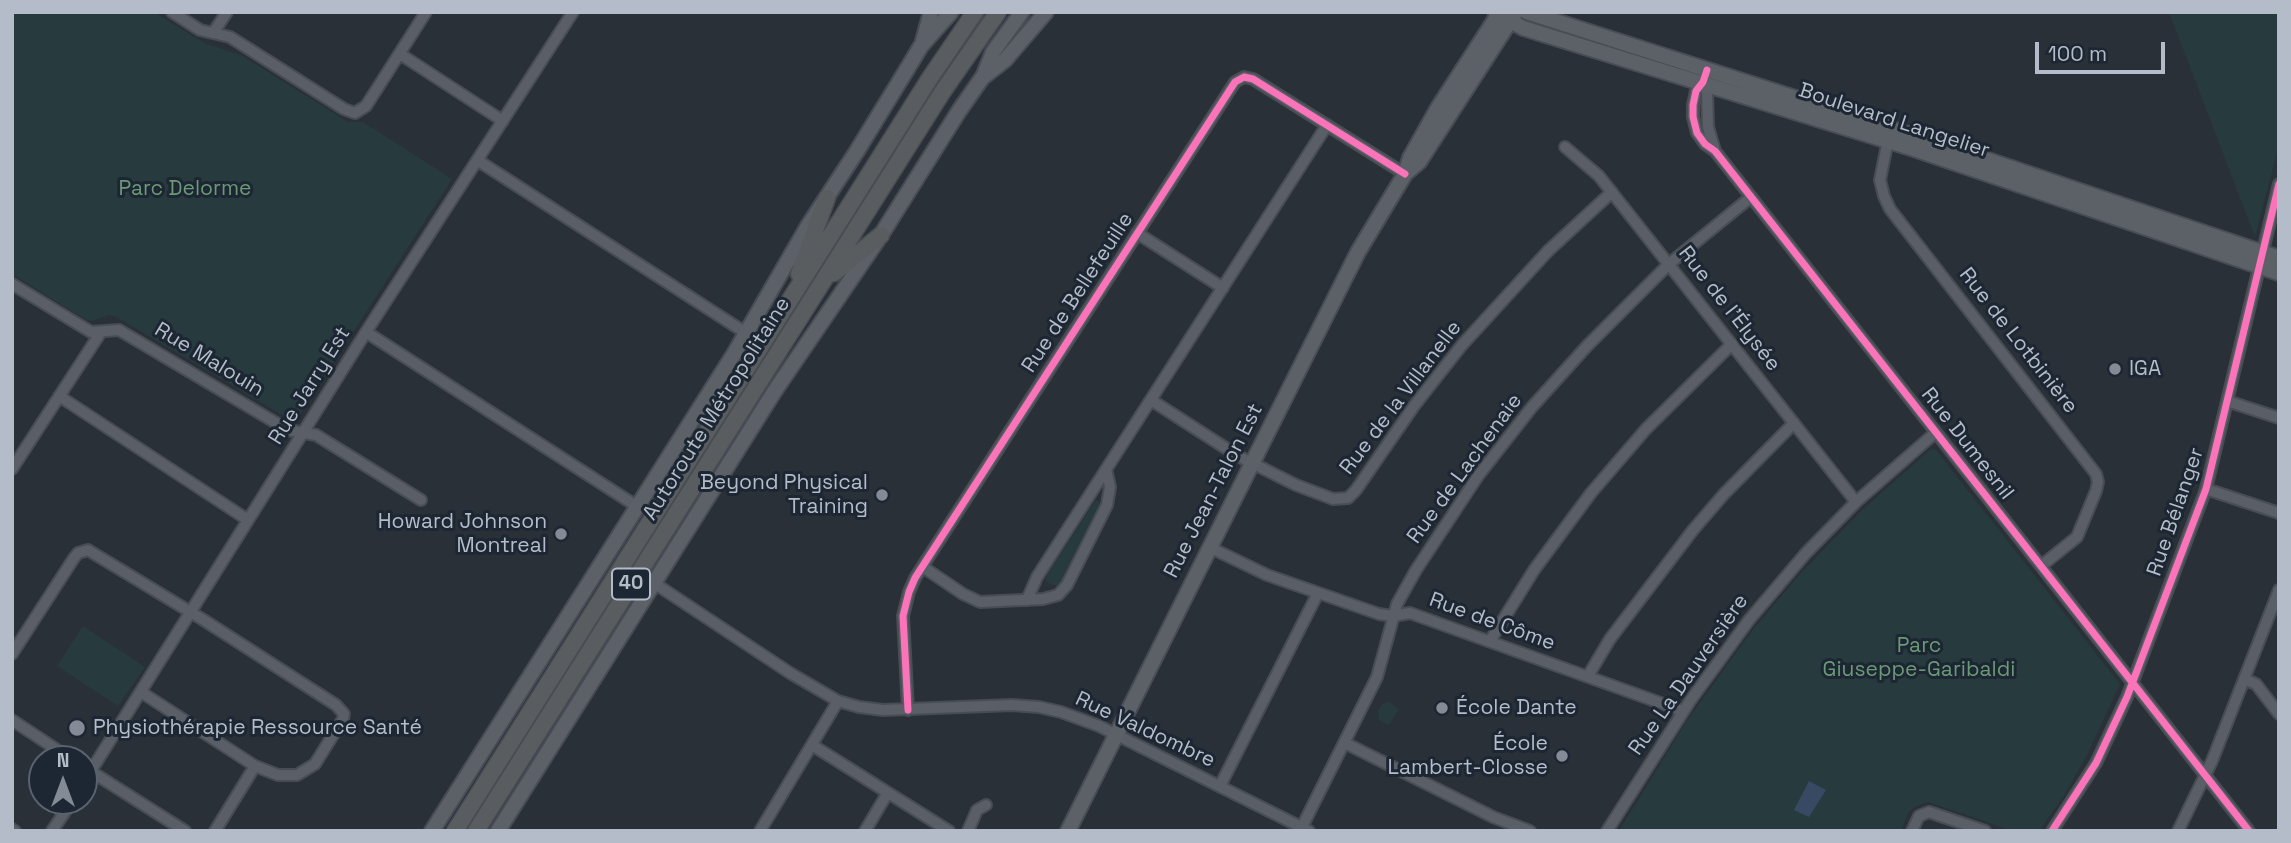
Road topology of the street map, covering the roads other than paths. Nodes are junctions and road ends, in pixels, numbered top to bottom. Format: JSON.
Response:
{"nodes":[{"id":1,"x":172,"y":12,"type":"edge"},
{"id":2,"x":227,"y":12,"type":"edge"},
{"id":3,"x":426,"y":12,"type":"edge"},
{"id":4,"x":573,"y":12,"type":"edge"},
{"id":5,"x":931,"y":12,"type":"edge"},
{"id":6,"x":951,"y":12,"type":"edge"},
{"id":7,"x":975,"y":12,"type":"edge"},
{"id":8,"x":998,"y":12,"type":"edge"},
{"id":9,"x":1022,"y":12,"type":"edge"},
{"id":10,"x":1046,"y":12,"type":"edge"},
{"id":11,"x":1527,"y":12,"type":"edge"},
{"id":12,"x":1504,"y":14,"type":"edge"},
{"id":13,"x":213,"y":33,"type":"junction"},
{"id":14,"x":921,"y":46,"type":"junction"},
{"id":15,"x":400,"y":54,"type":"junction"},
{"id":16,"x":1705,"y":76,"type":"junction"},
{"id":17,"x":982,"y":78,"type":"junction"},
{"id":18,"x":503,"y":121,"type":"junction"},
{"id":19,"x":1327,"y":125,"type":"junction"},
{"id":20,"x":1889,"y":134,"type":"junction"},
{"id":21,"x":1565,"y":147,"type":"dead end"},
{"id":22,"x":477,"y":160,"type":"junction"},
{"id":23,"x":1405,"y":174,"type":"junction"},
{"id":24,"x":2279,"y":184,"type":"edge"},
{"id":25,"x":1612,"y":191,"type":"junction"},
{"id":26,"x":1751,"y":197,"type":"junction"},
{"id":27,"x":827,"y":198,"type":"junction"},
{"id":28,"x":1137,"y":233,"type":"junction"},
{"id":29,"x":881,"y":235,"type":"junction"},
{"id":30,"x":2279,"y":258,"type":"edge"},
{"id":31,"x":2261,"y":260,"type":"junction"},
{"id":32,"x":1669,"y":264,"type":"junction"},
{"id":33,"x":2279,"y":273,"type":"edge"},
{"id":34,"x":12,"y":284,"type":"edge"},
{"id":35,"x":819,"y":287,"type":"junction"},
{"id":36,"x":1223,"y":288,"type":"junction"},
{"id":37,"x":788,"y":302,"type":"junction"},
{"id":38,"x":101,"y":332,"type":"junction"},
{"id":39,"x":366,"y":332,"type":"junction"},
{"id":40,"x":746,"y":333,"type":"junction"},
{"id":41,"x":1732,"y":344,"type":"junction"},
{"id":42,"x":59,"y":396,"type":"junction"},
{"id":43,"x":1151,"y":400,"type":"junction"},
{"id":44,"x":2227,"y":401,"type":"junction"},
{"id":45,"x":2279,"y":418,"type":"edge"},
{"id":46,"x":1794,"y":423,"type":"junction"},
{"id":47,"x":303,"y":433,"type":"junction"},
{"id":48,"x":1935,"y":433,"type":"junction"},
{"id":49,"x":1252,"y":463,"type":"junction"},
{"id":50,"x":12,"y":469,"type":"edge"},
{"id":51,"x":1106,"y":469,"type":"junction"},
{"id":52,"x":2206,"y":489,"type":"junction"},
{"id":53,"x":421,"y":500,"type":"dead end"},
{"id":54,"x":1856,"y":502,"type":"junction"},
{"id":55,"x":638,"y":507,"type":"junction"},
{"id":56,"x":2279,"y":513,"type":"edge"},
{"id":57,"x":248,"y":520,"type":"junction"},
{"id":58,"x":1209,"y":547,"type":"junction"},
{"id":59,"x":2041,"y":566,"type":"junction"},
{"id":60,"x":923,"y":567,"type":"junction"},
{"id":61,"x":654,"y":583,"type":"junction"},
{"id":62,"x":2279,"y":590,"type":"edge"},
{"id":63,"x":1318,"y":593,"type":"junction"},
{"id":64,"x":1027,"y":600,"type":"junction"},
{"id":65,"x":190,"y":613,"type":"junction"},
{"id":66,"x":1393,"y":616,"type":"junction"},
{"id":67,"x":1490,"y":642,"type":"junction"},
{"id":68,"x":12,"y":654,"type":"edge"},
{"id":69,"x":1588,"y":676,"type":"junction"},
{"id":70,"x":2244,"y":679,"type":"junction"},
{"id":71,"x":2133,"y":681,"type":"junction"},
{"id":72,"x":141,"y":692,"type":"junction"},
{"id":73,"x":838,"y":701,"type":"junction"},
{"id":74,"x":908,"y":710,"type":"junction"},
{"id":75,"x":1683,"y":711,"type":"junction"},
{"id":76,"x":2279,"y":713,"type":"edge"},
{"id":77,"x":12,"y":720,"type":"edge"},
{"id":78,"x":1116,"y":734,"type":"junction"},
{"id":79,"x":1345,"y":743,"type":"junction"},
{"id":80,"x":50,"y":745,"type":"edge"},
{"id":81,"x":812,"y":746,"type":"junction"},
{"id":82,"x":98,"y":754,"type":"edge"},
{"id":83,"x":255,"y":766,"type":"junction"},
{"id":84,"x":98,"y":775,"type":"edge"},
{"id":85,"x":2205,"y":775,"type":"junction"},
{"id":86,"x":1220,"y":786,"type":"junction"},
{"id":87,"x":887,"y":794,"type":"junction"},
{"id":88,"x":986,"y":805,"type":"dead end"},
{"id":89,"x":63,"y":815,"type":"edge"},
{"id":90,"x":1305,"y":829,"type":"edge"},
{"id":91,"x":52,"y":831,"type":"edge"},
{"id":92,"x":185,"y":831,"type":"edge"},
{"id":93,"x":215,"y":831,"type":"edge"},
{"id":94,"x":432,"y":831,"type":"edge"},
{"id":95,"x":455,"y":831,"type":"edge"},
{"id":96,"x":476,"y":831,"type":"edge"},
{"id":97,"x":498,"y":831,"type":"edge"},
{"id":98,"x":760,"y":831,"type":"edge"},
{"id":99,"x":865,"y":831,"type":"edge"},
{"id":100,"x":949,"y":831,"type":"edge"},
{"id":101,"x":968,"y":831,"type":"edge"},
{"id":102,"x":1068,"y":831,"type":"edge"},
{"id":103,"x":1530,"y":831,"type":"edge"},
{"id":104,"x":1607,"y":831,"type":"edge"},
{"id":105,"x":1912,"y":831,"type":"edge"},
{"id":106,"x":1985,"y":831,"type":"edge"},
{"id":107,"x":2052,"y":831,"type":"edge"},
{"id":108,"x":2178,"y":831,"type":"edge"},
{"id":109,"x":2249,"y":831,"type":"edge"}],
"edges":[{"from":1,"to":13,"type":"street"},
{"from":2,"to":13,"type":"street"},
{"from":3,"to":15,"type":"street"},
{"from":4,"to":18,"type":"street","name":"Rue Jarry Est"},
{"from":5,"to":14,"type":"main road"},
{"from":6,"to":14,"type":"main road"},
{"from":7,"to":37,"type":"highway","name":"Autoroute Métropolitaine","number":"40"},
{"from":8,"to":35,"type":"highway","name":"Autoroute Métropolitaine","number":"40"},
{"from":9,"to":17,"type":"main road"},
{"from":10,"to":17,"type":"main road"},
{"from":11,"to":16,"type":"main road","name":"Boulevard Langelier"},
{"from":12,"to":16,"type":"main road","name":"Boulevard Langelier"},
{"from":12,"to":23,"type":"main road","name":"Rue Jean-Talon Est"},
{"from":13,"to":15,"type":"street"},
{"from":14,"to":27,"type":"main road"},
{"from":15,"to":18,"type":"street"},
{"from":16,"to":20,"type":"main road","name":"Boulevard Langelier"},
{"from":16,"to":26,"type":"street","name":"Rue Dumesnil"},
{"from":17,"to":29,"type":"main road"},
{"from":18,"to":22,"type":"street","name":"Rue Jarry Est"},
{"from":19,"to":23,"type":"street","name":"Rue de Bellefeuille"},
{"from":19,"to":28,"type":"street","name":"Rue de Bellefeuille"},
{"from":19,"to":36,"type":"street"},
{"from":20,"to":31,"type":"main road","name":"Boulevard Langelier"},
{"from":20,"to":59,"type":"street","name":"Rue de Lotbinière"},
{"from":21,"to":25,"type":"street","name":"Rue de l'Élysée"},
{"from":22,"to":39,"type":"street","name":"Rue Jarry Est"},
{"from":22,"to":40,"type":"street"},
{"from":23,"to":49,"type":"main road","name":"Rue Jean-Talon Est"},
{"from":24,"to":31,"type":"street","name":"Rue Bélanger"},
{"from":25,"to":32,"type":"street","name":"Rue de l'Élysée"},
{"from":25,"to":49,"type":"street","name":"Rue de la Villanelle"},
{"from":26,"to":32,"type":"street","name":"Rue de Lachenaie"},
{"from":26,"to":48,"type":"street","name":"Rue Dumesnil"},
{"from":27,"to":37,"type":"highway"},
{"from":27,"to":40,"type":"main road"},
{"from":28,"to":36,"type":"street"},
{"from":28,"to":60,"type":"street","name":"Rue de Bellefeuille"},
{"from":29,"to":35,"type":"highway"},
{"from":29,"to":61,"type":"main road"},
{"from":30,"to":31,"type":"main road","name":"Boulevard Langelier"},
{"from":31,"to":33,"type":"main road","name":"Boulevard Langelier"},
{"from":31,"to":44,"type":"street","name":"Rue Bélanger"},
{"from":32,"to":41,"type":"street","name":"Rue de l'Élysée"},
{"from":32,"to":66,"type":"street","name":"Rue de Lachenaie"},
{"from":34,"to":38,"type":"street","name":"Rue Malouin"},
{"from":35,"to":96,"type":"highway","name":"Autoroute Métropolitaine","number":"40"},
{"from":36,"to":43,"type":"street"},
{"from":37,"to":95,"type":"highway","name":"Autoroute Métropolitaine","number":"40"},
{"from":38,"to":42,"type":"street"},
{"from":38,"to":47,"type":"street","name":"Rue Malouin"},
{"from":39,"to":47,"type":"street","name":"Rue Jarry Est"},
{"from":39,"to":55,"type":"street"},
{"from":40,"to":55,"type":"main road"},
{"from":41,"to":46,"type":"street","name":"Rue de l'Élysée"},
{"from":41,"to":67,"type":"street"},
{"from":42,"to":50,"type":"street"},
{"from":42,"to":57,"type":"street"},
{"from":43,"to":49,"type":"street","name":"Rue de la Villanelle"},
{"from":43,"to":51,"type":"street"},
{"from":44,"to":45,"type":"street"},
{"from":44,"to":52,"type":"street","name":"Rue Bélanger"},
{"from":46,"to":54,"type":"street","name":"Rue de l'Élysée"},
{"from":46,"to":69,"type":"street"},
{"from":47,"to":53,"type":"street","name":"Rue Malouin"},
{"from":47,"to":57,"type":"street","name":"Rue Jarry Est"},
{"from":48,"to":54,"type":"street","name":"Rue La Dauversière"},
{"from":48,"to":59,"type":"street","name":"Rue Dumesnil"},
{"from":49,"to":58,"type":"main road","name":"Rue Jean-Talon Est"},
{"from":51,"to":64,"type":"street"},
{"from":51,"to":64,"type":"street"},
{"from":52,"to":56,"type":"street"},
{"from":52,"to":71,"type":"street","name":"Rue Bélanger"},
{"from":54,"to":75,"type":"street","name":"Rue La Dauversière"},
{"from":55,"to":94,"type":"main road"},
{"from":57,"to":65,"type":"street","name":"Rue Jarry Est"},
{"from":58,"to":63,"type":"street","name":"Rue de Côme"},
{"from":58,"to":78,"type":"main road","name":"Rue Jean-Talon Est"},
{"from":59,"to":71,"type":"street","name":"Rue Dumesnil"},
{"from":60,"to":64,"type":"street"},
{"from":60,"to":74,"type":"street","name":"Rue de Bellefeuille"},
{"from":61,"to":73,"type":"street","name":"Rue Valdombre"},
{"from":61,"to":97,"type":"main road"},
{"from":62,"to":70,"type":"street"},
{"from":63,"to":66,"type":"street","name":"Rue de Côme"},
{"from":63,"to":86,"type":"street"},
{"from":65,"to":68,"type":"street"},
{"from":65,"to":72,"type":"street","name":"Rue Jarry Est"},
{"from":65,"to":83,"type":"street"},
{"from":66,"to":67,"type":"street","name":"Rue de Côme"},
{"from":66,"to":79,"type":"street","name":"Rue de Lachenaie"},
{"from":67,"to":69,"type":"street","name":"Rue de Côme"},
{"from":69,"to":75,"type":"street","name":"Rue de Côme"},
{"from":70,"to":76,"type":"street"},
{"from":70,"to":85,"type":"street"},
{"from":71,"to":85,"type":"street","name":"Rue Dumesnil"},
{"from":71,"to":107,"type":"street","name":"Rue Bélanger"},
{"from":72,"to":82,"type":"street","name":"Rue Jarry Est"},
{"from":72,"to":83,"type":"street"},
{"from":73,"to":74,"type":"street","name":"Rue Valdombre"},
{"from":73,"to":81,"type":"street"},
{"from":74,"to":78,"type":"street","name":"Rue Valdombre"},
{"from":75,"to":104,"type":"street","name":"Rue La Dauversière"},
{"from":77,"to":80,"type":"street"},
{"from":78,"to":86,"type":"street","name":"Rue Valdombre"},
{"from":78,"to":102,"type":"main road","name":"Rue Jean-Talon Est"},
{"from":79,"to":90,"type":"street","name":"Rue de Lachenaie"},
{"from":79,"to":103,"type":"street"},
{"from":81,"to":87,"type":"street"},
{"from":81,"to":98,"type":"street"},
{"from":83,"to":93,"type":"street"},
{"from":84,"to":92,"type":"street"},
{"from":85,"to":108,"type":"street"},
{"from":85,"to":109,"type":"street","name":"Rue Dumesnil"},
{"from":86,"to":90,"type":"street","name":"Rue Valdombre"},
{"from":87,"to":99,"type":"street"},
{"from":87,"to":100,"type":"street"},
{"from":88,"to":101,"type":"street"},
{"from":89,"to":91,"type":"street"},
{"from":105,"to":106,"type":"street"}]}
